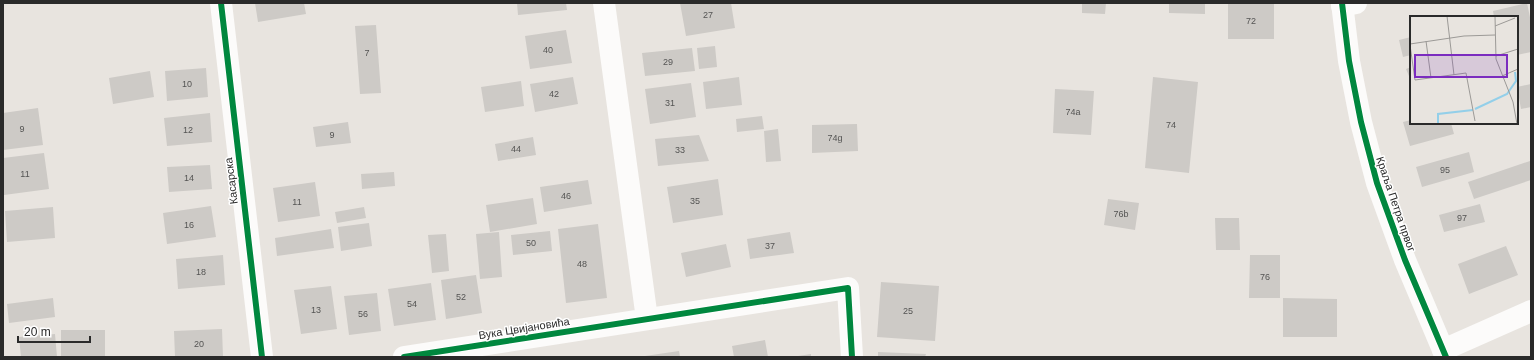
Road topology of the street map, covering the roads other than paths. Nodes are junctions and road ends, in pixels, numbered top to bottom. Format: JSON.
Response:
{"nodes":[{"id":1,"x":221,"y":3,"type":"edge"},
{"id":2,"x":604,"y":3,"type":"edge"},
{"id":3,"x":1347,"y":4,"type":"edge"},
{"id":4,"x":1531,"y":311,"type":"edge"},
{"id":5,"x":647,"y":319,"type":"junction"},
{"id":6,"x":1444,"y":354,"type":"edge"},
{"id":7,"x":262,"y":357,"type":"edge"},
{"id":8,"x":404,"y":357,"type":"edge"},
{"id":9,"x":852,"y":357,"type":"edge"}],
"edges":[{"from":1,"to":7,"type":"street","name":"Касарска"},
{"from":2,"to":5,"type":"street"},
{"from":3,"to":6,"type":"street","name":"Краља Петра првог"},
{"from":4,"to":6,"type":"street"},
{"from":5,"to":8,"type":"street","name":"Вука Цвијановића"},
{"from":5,"to":9,"type":"street","name":"Вука Цвијановића"}]}
